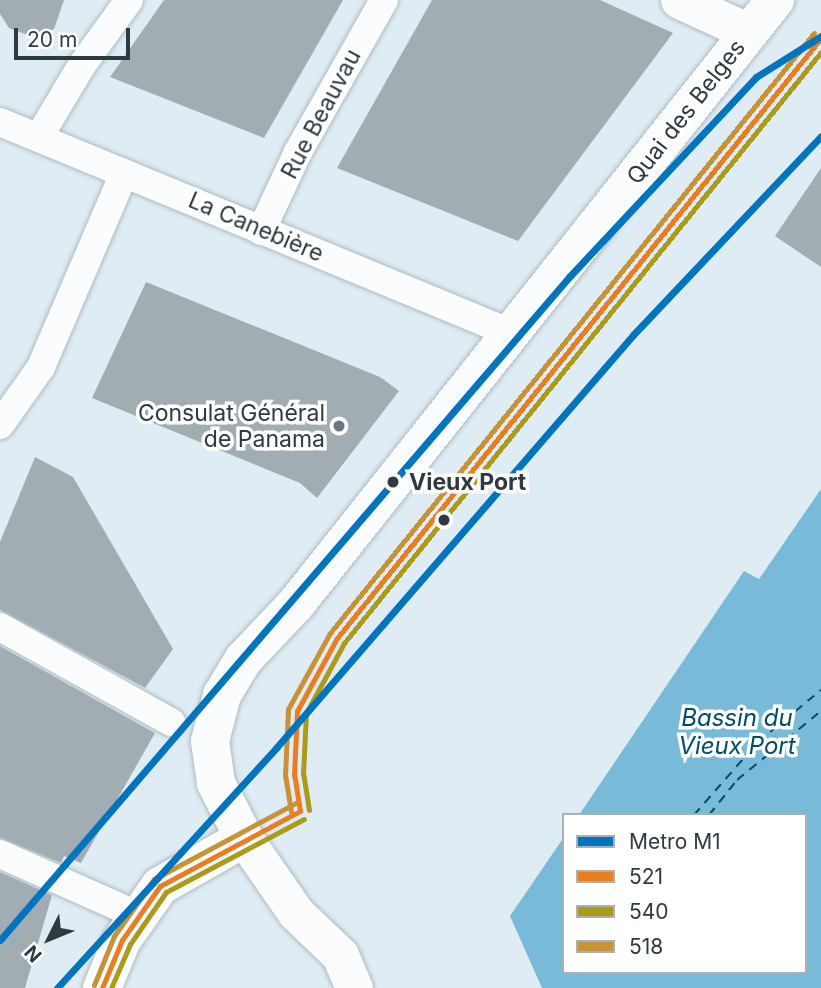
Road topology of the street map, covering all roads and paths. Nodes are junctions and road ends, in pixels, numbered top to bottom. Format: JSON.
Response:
{"nodes":[{"id":1,"x":129,"y":0,"type":"edge"},
{"id":2,"x":384,"y":0,"type":"edge"},
{"id":3,"x":679,"y":0,"type":"edge"},
{"id":4,"x":775,"y":0,"type":"edge"},
{"id":5,"x":749,"y":32,"type":"junction"},
{"id":6,"x":0,"y":121,"type":"edge"},
{"id":7,"x":39,"y":137,"type":"junction"},
{"id":8,"x":124,"y":173,"type":"junction"},
{"id":9,"x":261,"y":230,"type":"junction"},
{"id":10,"x":511,"y":333,"type":"junction"},
{"id":11,"x":0,"y":425,"type":"edge"},
{"id":12,"x":0,"y":627,"type":"edge"},
{"id":13,"x":171,"y":722,"type":"dead end"},
{"id":14,"x":244,"y":838,"type":"junction"},
{"id":15,"x":0,"y":854,"type":"edge"},
{"id":16,"x":137,"y":915,"type":"junction"},
{"id":17,"x":102,"y":988,"type":"edge"},
{"id":18,"x":354,"y":988,"type":"edge"}],
"edges":[{"from":1,"to":7,"type":"street"},
{"from":2,"to":9,"type":"street","name":"Rue Beauvau"},
{"from":3,"to":5,"type":"street"},
{"from":4,"to":5,"type":"main road","name":"Quai des Belges"},
{"from":5,"to":10,"type":"main road","name":"Quai des Belges"},
{"from":6,"to":7,"type":"street","name":"La Canebière"},
{"from":7,"to":8,"type":"street","name":"La Canebière"},
{"from":8,"to":9,"type":"street","name":"La Canebière"},
{"from":8,"to":11,"type":"street"},
{"from":9,"to":10,"type":"street","name":"La Canebière"},
{"from":10,"to":14,"type":"main road","name":"Quai des Belges"},
{"from":12,"to":13,"type":"street"},
{"from":14,"to":16,"type":"main road"},
{"from":14,"to":18,"type":"street"},
{"from":15,"to":16,"type":"street"},
{"from":16,"to":17,"type":"main road"}]}
